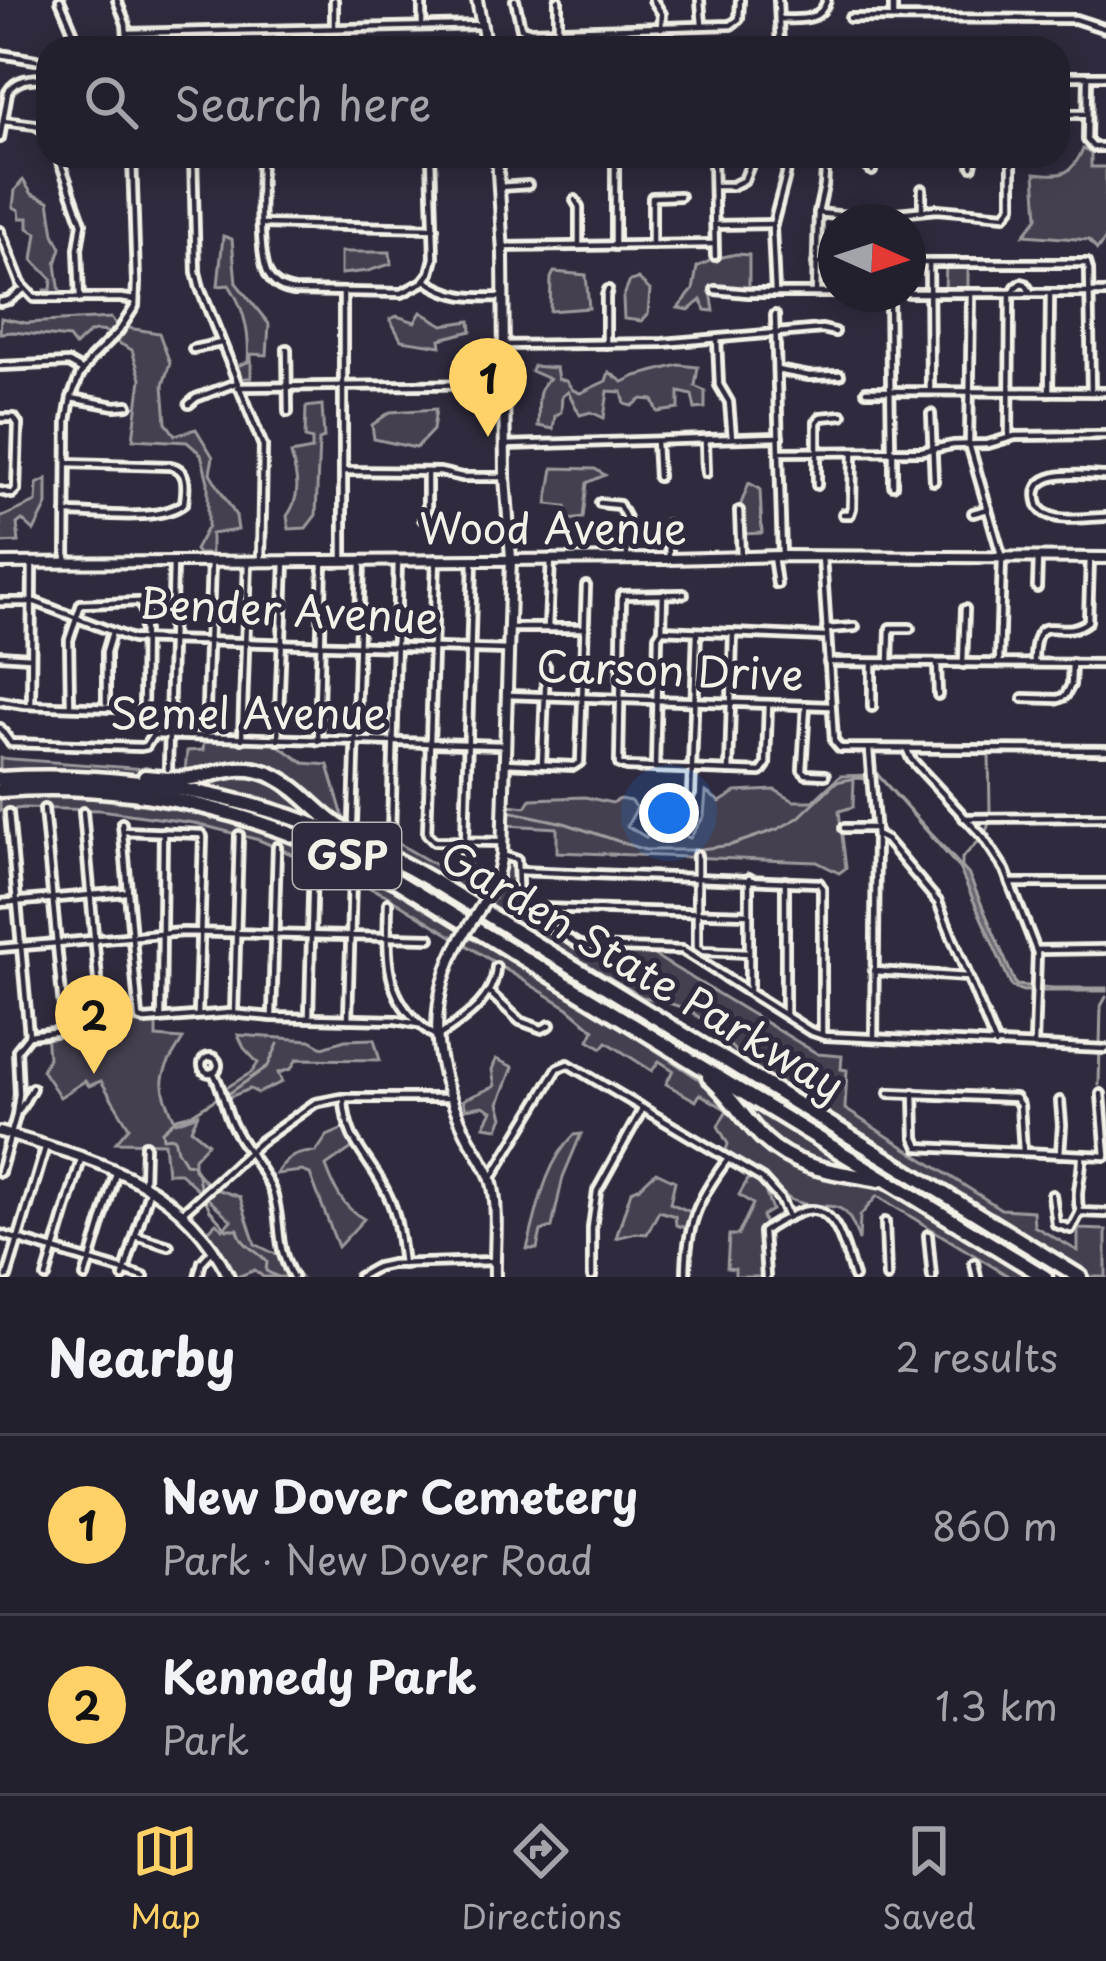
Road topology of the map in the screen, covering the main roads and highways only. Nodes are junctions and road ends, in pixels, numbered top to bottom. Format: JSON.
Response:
{"nodes":[{"id":1,"x":88,"y":778,"type":"junction"},
{"id":2,"x":0,"y":779,"type":"edge"},
{"id":3,"x":0,"y":790,"type":"edge"},
{"id":4,"x":358,"y":842,"type":"junction"},
{"id":5,"x":680,"y":1053,"type":"junction"},
{"id":6,"x":892,"y":1183,"type":"junction"},
{"id":7,"x":1046,"y":1277,"type":"edge"},
{"id":8,"x":1080,"y":1277,"type":"edge"}],
"edges":[{"from":1,"to":2,"type":"highway","name":"Garden State Parkway","number":"GSP"},
{"from":1,"to":4,"type":"highway","name":"Garden State Parkway","number":"GSP"},
{"from":1,"to":4,"type":"highway"},
{"from":3,"to":5,"type":"highway","name":"Garden State Parkway","number":"GSP"},
{"from":4,"to":8,"type":"highway","name":"Garden State Parkway","number":"GSP"},
{"from":5,"to":6,"type":"highway","name":"Garden State Parkway","number":"GSP"},
{"from":5,"to":6,"type":"highway"},
{"from":6,"to":7,"type":"highway","name":"Garden State Parkway","number":"GSP"}]}
